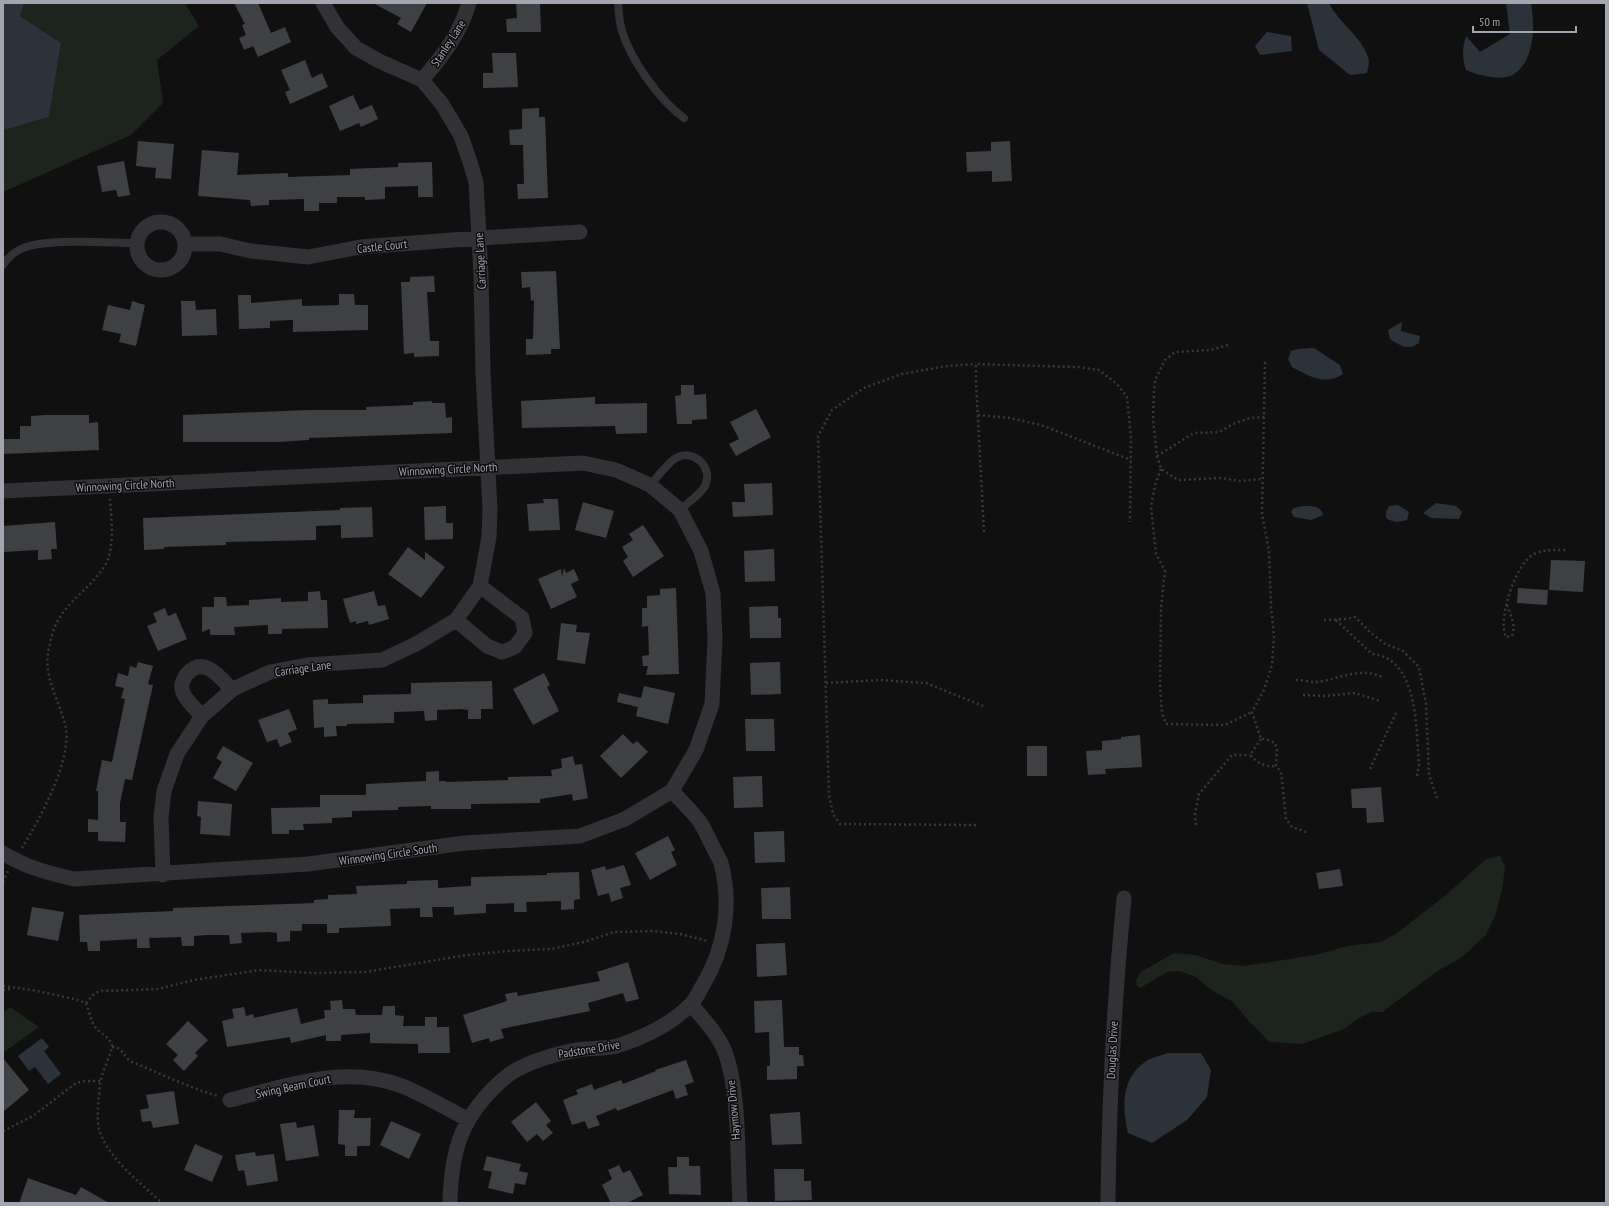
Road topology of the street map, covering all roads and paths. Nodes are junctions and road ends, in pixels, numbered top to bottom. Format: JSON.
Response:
{"nodes":[{"id":1,"x":323,"y":3,"type":"edge"},
{"id":2,"x":469,"y":3,"type":"edge"},
{"id":3,"x":618,"y":3,"type":"edge"},
{"id":4,"x":422,"y":80,"type":"junction"},
{"id":5,"x":684,"y":118,"type":"dead end"},
{"id":6,"x":580,"y":232,"type":"dead end"},
{"id":7,"x":479,"y":238,"type":"junction"},
{"id":8,"x":136,"y":243,"type":"junction"},
{"id":9,"x":185,"y":244,"type":"junction"},
{"id":10,"x":3,"y":265,"type":"edge"},
{"id":11,"x":1228,"y":345,"type":"dead end"},
{"id":12,"x":1265,"y":362,"type":"dead end"},
{"id":13,"x":976,"y":364,"type":"junction"},
{"id":14,"x":978,"y":415,"type":"junction"},
{"id":15,"x":1264,"y":417,"type":"junction"},
{"id":16,"x":1157,"y":456,"type":"junction"},
{"id":17,"x":1131,"y":460,"type":"junction"},
{"id":18,"x":489,"y":467,"type":"junction"},
{"id":19,"x":1161,"y":469,"type":"junction"},
{"id":20,"x":1262,"y":479,"type":"junction"},
{"id":21,"x":110,"y":485,"type":"junction"},
{"id":22,"x":650,"y":485,"type":"junction"},
{"id":23,"x":3,"y":491,"type":"edge"},
{"id":24,"x":680,"y":510,"type":"junction"},
{"id":25,"x":1130,"y":522,"type":"dead end"},
{"id":26,"x":984,"y":532,"type":"dead end"},
{"id":27,"x":1568,"y":550,"type":"dead end"},
{"id":28,"x":480,"y":586,"type":"junction"},
{"id":29,"x":1507,"y":606,"type":"junction"},
{"id":30,"x":456,"y":620,"type":"junction"},
{"id":31,"x":1324,"y":620,"type":"dead end"},
{"id":32,"x":1336,"y":620,"type":"junction"},
{"id":33,"x":1382,"y":678,"type":"dead end"},
{"id":34,"x":1296,"y":680,"type":"dead end"},
{"id":35,"x":826,"y":683,"type":"junction"},
{"id":36,"x":232,"y":690,"type":"junction"},
{"id":37,"x":1303,"y":695,"type":"dead end"},
{"id":38,"x":1380,"y":701,"type":"dead end"},
{"id":39,"x":712,"y":704,"type":"joint"},
{"id":40,"x":983,"y":706,"type":"dead end"},
{"id":41,"x":1252,"y":712,"type":"junction"},
{"id":42,"x":1396,"y":714,"type":"dead end"},
{"id":43,"x":202,"y":716,"type":"junction"},
{"id":44,"x":1261,"y":739,"type":"junction"},
{"id":45,"x":1250,"y":754,"type":"junction"},
{"id":46,"x":1276,"y":766,"type":"junction"},
{"id":47,"x":1370,"y":769,"type":"dead end"},
{"id":48,"x":1417,"y":776,"type":"dead end"},
{"id":49,"x":672,"y":791,"type":"junction"},
{"id":50,"x":1437,"y":798,"type":"dead end"},
{"id":51,"x":976,"y":825,"type":"dead end"},
{"id":52,"x":1196,"y":825,"type":"dead end"},
{"id":53,"x":1309,"y":833,"type":"dead end"},
{"id":54,"x":9,"y":857,"type":"edge"},
{"id":55,"x":163,"y":875,"type":"junction"},
{"id":56,"x":3,"y":882,"type":"edge"},
{"id":57,"x":1124,"y":898,"type":"dead end"},
{"id":58,"x":722,"y":943,"type":"junction"},
{"id":59,"x":3,"y":986,"type":"edge"},
{"id":60,"x":14,"y":988,"type":"junction"},
{"id":61,"x":3,"y":990,"type":"edge"},
{"id":62,"x":86,"y":1003,"type":"junction"},
{"id":63,"x":692,"y":1004,"type":"junction"},
{"id":64,"x":112,"y":1047,"type":"junction"},
{"id":65,"x":101,"y":1081,"type":"junction"},
{"id":66,"x":230,"y":1100,"type":"joint"},
{"id":67,"x":467,"y":1119,"type":"junction"},
{"id":68,"x":3,"y":1131,"type":"edge"},
{"id":69,"x":162,"y":1203,"type":"edge"},
{"id":70,"x":450,"y":1203,"type":"edge"},
{"id":71,"x":740,"y":1203,"type":"edge"},
{"id":72,"x":1108,"y":1203,"type":"edge"}],
"edges":[{"from":1,"to":4,"type":"street","name":"Carriage Lane"},
{"from":2,"to":4,"type":"street","name":"Stanley Lane"},
{"from":3,"to":5,"type":"lane"},
{"from":4,"to":7,"type":"street","name":"Carriage Lane"},
{"from":6,"to":7,"type":"street","name":"Castle Court"},
{"from":7,"to":9,"type":"street","name":"Castle Court"},
{"from":7,"to":18,"type":"street","name":"Carriage Lane"},
{"from":8,"to":9,"type":"street"},
{"from":8,"to":9,"type":"street"},
{"from":8,"to":10,"type":"lane"},
{"from":11,"to":16,"type":"path"},
{"from":12,"to":15,"type":"path"},
{"from":13,"to":14,"type":"path"},
{"from":13,"to":17,"type":"path"},
{"from":13,"to":35,"type":"path"},
{"from":14,"to":17,"type":"path"},
{"from":14,"to":26,"type":"path"},
{"from":15,"to":16,"type":"path"},
{"from":15,"to":20,"type":"path"},
{"from":16,"to":19,"type":"path"},
{"from":17,"to":25,"type":"path"},
{"from":18,"to":21,"type":"street","name":"Winnowing Circle North"},
{"from":18,"to":22,"type":"street","name":"Winnowing Circle North"},
{"from":18,"to":28,"type":"street","name":"Carriage Lane"},
{"from":19,"to":20,"type":"path"},
{"from":19,"to":41,"type":"path"},
{"from":20,"to":41,"type":"path"},
{"from":21,"to":23,"type":"street","name":"Winnowing Circle North"},
{"from":21,"to":54,"type":"path"},
{"from":22,"to":24,"type":"street","name":"Winnowing Circle North"},
{"from":22,"to":24,"type":"lane"},
{"from":24,"to":39,"type":"street","name":"Winnowing Circle North"},
{"from":27,"to":29,"type":"path"},
{"from":28,"to":30,"type":"street","name":"Carriage Lane"},
{"from":28,"to":30,"type":"street"},
{"from":29,"to":29,"type":"path"},
{"from":30,"to":36,"type":"street","name":"Carriage Lane"},
{"from":31,"to":32,"type":"path"},
{"from":32,"to":48,"type":"path"},
{"from":32,"to":50,"type":"path"},
{"from":33,"to":34,"type":"path"},
{"from":35,"to":40,"type":"path"},
{"from":35,"to":51,"type":"path"},
{"from":36,"to":43,"type":"street","name":"Carriage Lane"},
{"from":36,"to":43,"type":"street"},
{"from":37,"to":38,"type":"path"},
{"from":39,"to":49,"type":"street","name":"Winnowing Circle South"},
{"from":41,"to":44,"type":"path"},
{"from":42,"to":47,"type":"path"},
{"from":43,"to":55,"type":"street","name":"Carriage Lane"},
{"from":44,"to":45,"type":"path"},
{"from":44,"to":46,"type":"path"},
{"from":45,"to":46,"type":"path"},
{"from":45,"to":52,"type":"path"},
{"from":46,"to":53,"type":"path"},
{"from":49,"to":55,"type":"street","name":"Winnowing Circle South"},
{"from":49,"to":58,"type":"street","name":"Padstone Drive"},
{"from":54,"to":55,"type":"street","name":"Winnowing Circle South"},
{"from":54,"to":56,"type":"path"},
{"from":57,"to":72,"type":"street","name":"Douglas Drive"},
{"from":58,"to":62,"type":"path"},
{"from":58,"to":63,"type":"street","name":"Padstone Drive"},
{"from":59,"to":60,"type":"path"},
{"from":60,"to":61,"type":"path"},
{"from":60,"to":62,"type":"path"},
{"from":62,"to":64,"type":"path"},
{"from":63,"to":67,"type":"street","name":"Padstone Drive"},
{"from":63,"to":71,"type":"street","name":"Haymow Drive"},
{"from":64,"to":65,"type":"path"},
{"from":64,"to":66,"type":"path"},
{"from":65,"to":68,"type":"path"},
{"from":65,"to":69,"type":"path"},
{"from":66,"to":67,"type":"street","name":"Swing Beam Court"},
{"from":67,"to":70,"type":"street","name":"Padstone Drive"}]}
